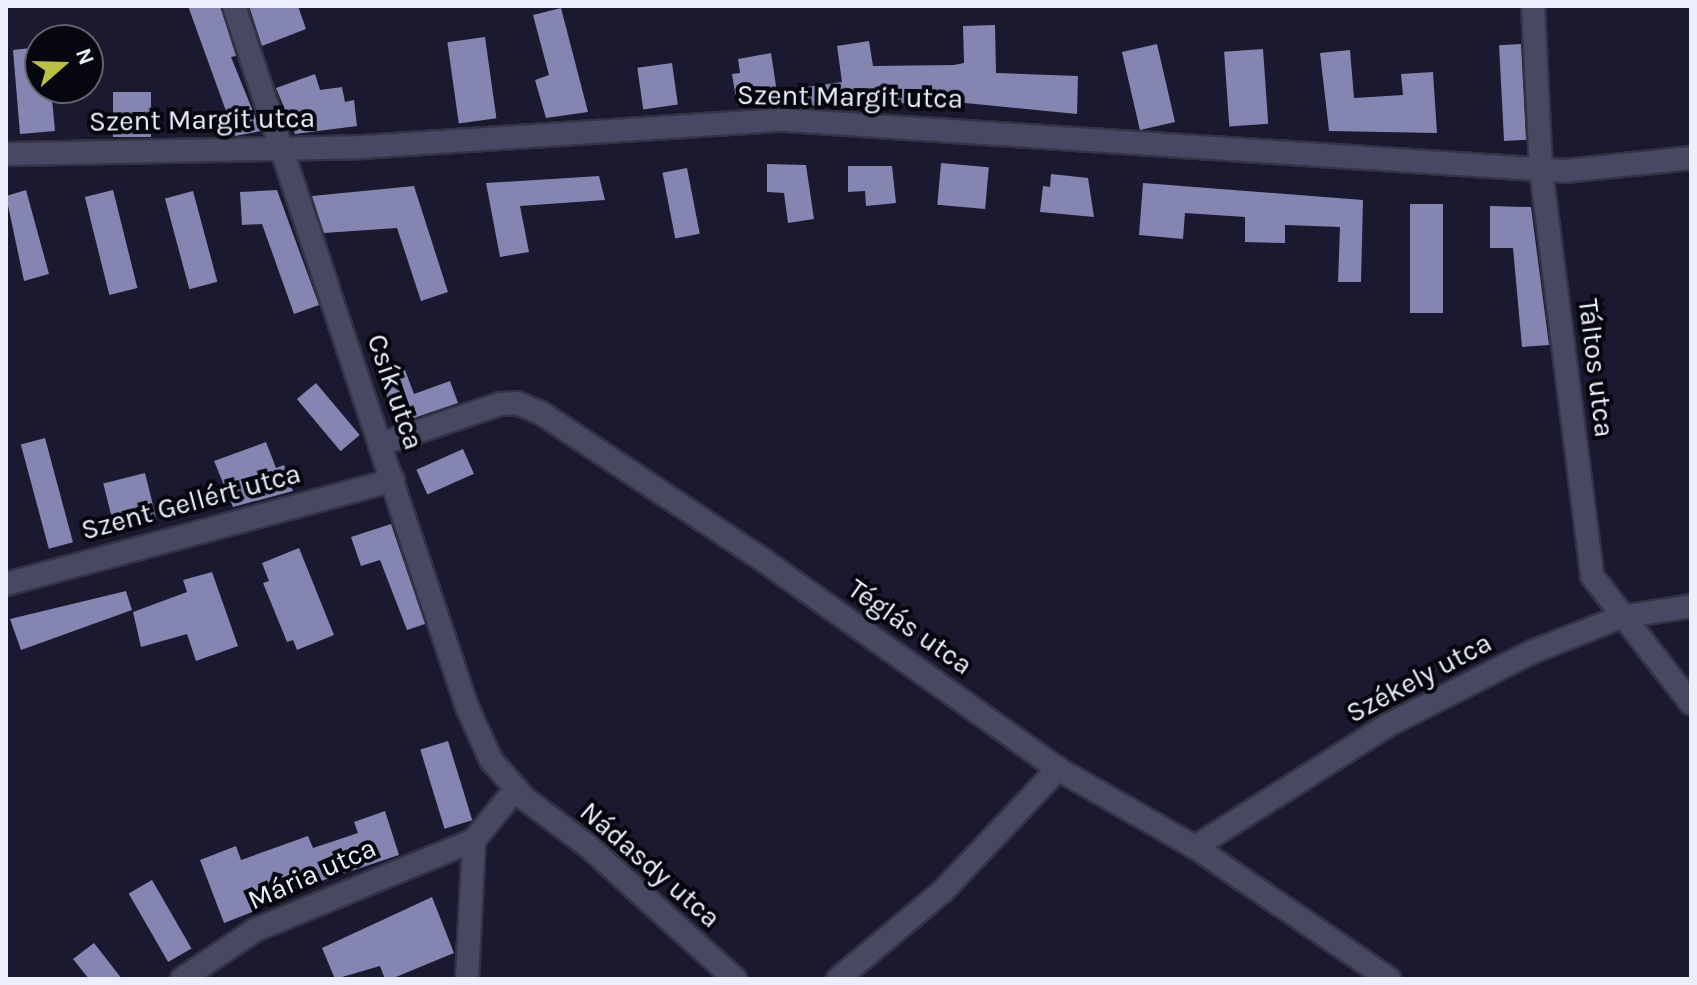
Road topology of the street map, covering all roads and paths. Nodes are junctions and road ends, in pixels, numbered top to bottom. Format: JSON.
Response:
{"nodes":[{"id":1,"x":234,"y":6,"type":"edge"},
{"id":2,"x":1533,"y":6,"type":"edge"},
{"id":3,"x":280,"y":149,"type":"junction"},
{"id":4,"x":6,"y":154,"type":"edge"},
{"id":5,"x":1691,"y":158,"type":"edge"},
{"id":6,"x":1541,"y":170,"type":"junction"},
{"id":7,"x":381,"y":444,"type":"junction"},
{"id":8,"x":393,"y":480,"type":"junction"},
{"id":9,"x":6,"y":584,"type":"edge"},
{"id":10,"x":1691,"y":606,"type":"edge"},
{"id":11,"x":1621,"y":617,"type":"junction"},
{"id":12,"x":1691,"y":703,"type":"edge"},
{"id":13,"x":1058,"y":769,"type":"junction"},
{"id":14,"x":520,"y":794,"type":"junction"},
{"id":15,"x":474,"y":840,"type":"junction"},
{"id":16,"x":1195,"y":847,"type":"junction"},
{"id":17,"x":182,"y":979,"type":"edge"},
{"id":18,"x":467,"y":979,"type":"edge"},
{"id":19,"x":735,"y":979,"type":"edge"},
{"id":20,"x":838,"y":979,"type":"edge"},
{"id":21,"x":1389,"y":979,"type":"edge"}],
"edges":[{"from":1,"to":3,"type":"street","name":"Csík utca"},
{"from":2,"to":6,"type":"street","name":"Táltos utca"},
{"from":3,"to":4,"type":"street","name":"Szent Margit utca"},
{"from":3,"to":6,"type":"street","name":"Szent Margit utca"},
{"from":3,"to":7,"type":"street","name":"Csík utca"},
{"from":5,"to":6,"type":"street","name":"Szent Margit utca"},
{"from":6,"to":11,"type":"street","name":"Táltos utca"},
{"from":7,"to":8,"type":"street","name":"Csík utca"},
{"from":7,"to":13,"type":"street","name":"Téglás utca"},
{"from":8,"to":9,"type":"street","name":"Szent Gellért utca"},
{"from":8,"to":14,"type":"street","name":"Csík utca"},
{"from":10,"to":11,"type":"street","name":"Székely utca"},
{"from":11,"to":12,"type":"street","name":"Táltos utca"},
{"from":11,"to":16,"type":"street","name":"Székely utca"},
{"from":13,"to":16,"type":"street","name":"Téglás utca"},
{"from":13,"to":20,"type":"street"},
{"from":14,"to":15,"type":"street"},
{"from":14,"to":19,"type":"street","name":"Nádasdy utca"},
{"from":15,"to":17,"type":"street","name":"Mária utca"},
{"from":15,"to":18,"type":"street"},
{"from":16,"to":21,"type":"street","name":"Téglás utca"}]}
